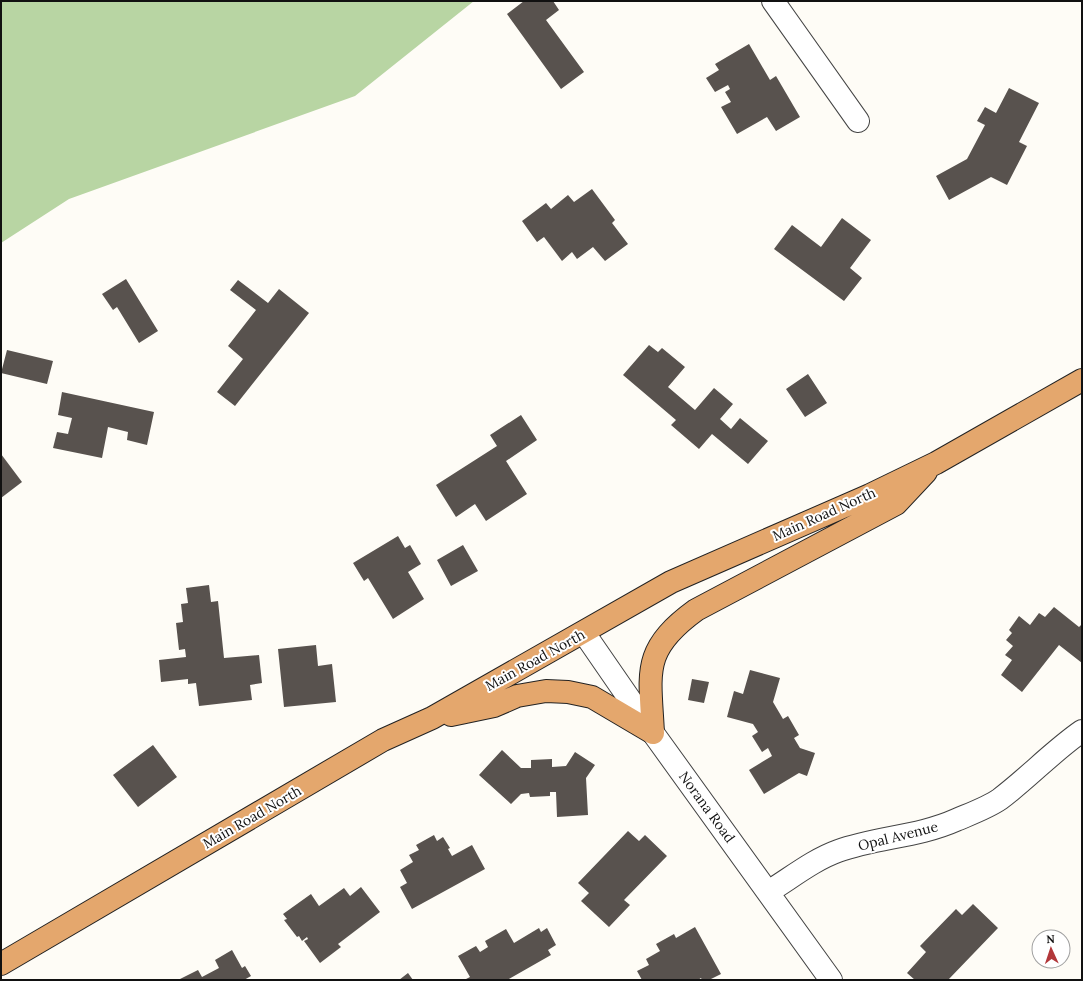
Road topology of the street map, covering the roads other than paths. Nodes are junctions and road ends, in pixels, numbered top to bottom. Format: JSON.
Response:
{"nodes":[{"id":1,"x":773,"y":1,"type":"edge"},
{"id":2,"x":858,"y":121,"type":"dead end"},
{"id":3,"x":1082,"y":380,"type":"edge"},
{"id":4,"x":936,"y":463,"type":"junction"},
{"id":5,"x":584,"y":633,"type":"junction"},
{"id":6,"x":432,"y":718,"type":"junction"},
{"id":7,"x":1082,"y":731,"type":"edge"},
{"id":8,"x":653,"y":734,"type":"junction"},
{"id":9,"x":768,"y":892,"type":"junction"},
{"id":10,"x":1,"y":964,"type":"edge"},
{"id":11,"x":830,"y":980,"type":"edge"}],
"edges":[{"from":1,"to":2,"type":"street"},
{"from":3,"to":4,"type":"highway","name":"Main Road North"},
{"from":4,"to":5,"type":"highway","name":"Main Road North"},
{"from":4,"to":8,"type":"highway"},
{"from":5,"to":6,"type":"highway","name":"Main Road North"},
{"from":5,"to":8,"type":"street","name":"Norana Road"},
{"from":6,"to":8,"type":"highway"},
{"from":6,"to":10,"type":"highway","name":"Main Road North"},
{"from":7,"to":9,"type":"street","name":"Opal Avenue"},
{"from":8,"to":9,"type":"street","name":"Norana Road"},
{"from":9,"to":11,"type":"street","name":"Norana Road"}]}
